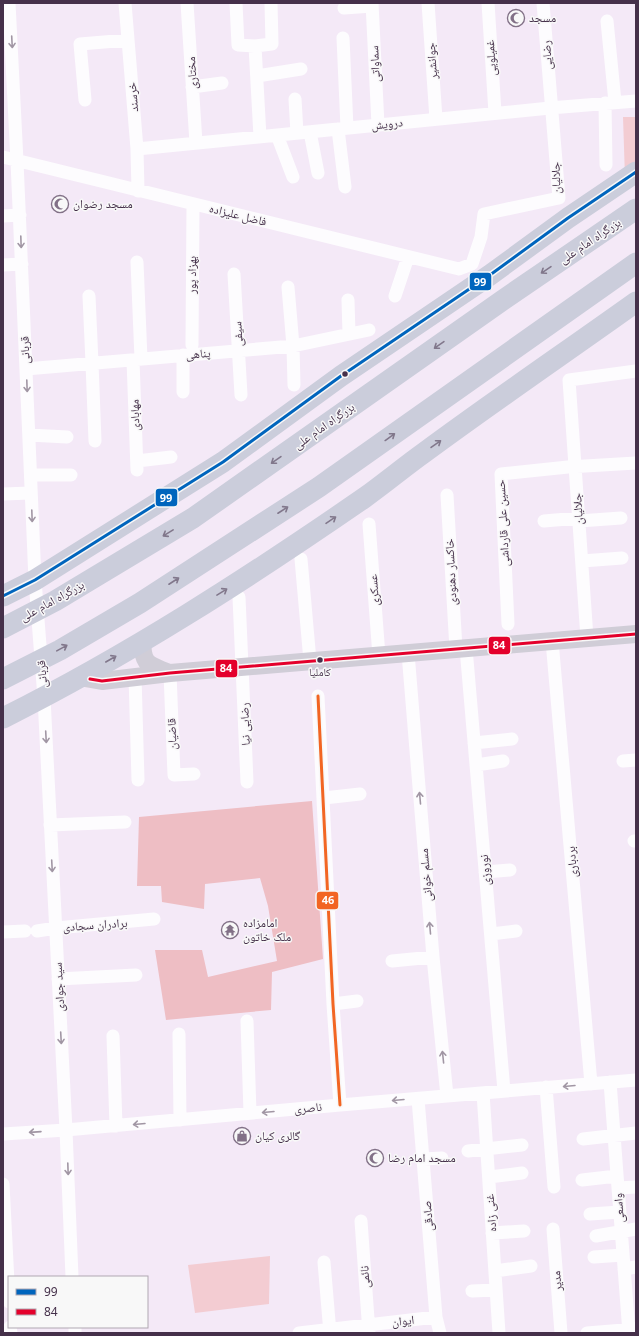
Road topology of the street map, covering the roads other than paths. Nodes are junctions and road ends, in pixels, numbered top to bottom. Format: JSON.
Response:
{"nodes":[{"id":1,"x":10,"y":3,"type":"edge"},
{"id":2,"x":125,"y":3,"type":"edge"},
{"id":3,"x":187,"y":3,"type":"edge"},
{"id":4,"x":236,"y":3,"type":"edge"},
{"id":5,"x":271,"y":3,"type":"edge"},
{"id":6,"x":428,"y":3,"type":"edge"},
{"id":7,"x":488,"y":3,"type":"edge"},
{"id":8,"x":543,"y":3,"type":"edge"},
{"id":9,"x":372,"y":4,"type":"edge"},
{"id":10,"x":344,"y":8,"type":"dead end"},
{"id":11,"x":608,"y":21,"type":"dead end"},
{"id":12,"x":343,"y":38,"type":"dead end"},
{"id":13,"x":128,"y":40,"type":"junction"},
{"id":14,"x":255,"y":46,"type":"junction"},
{"id":15,"x":301,"y":69,"type":"dead end"},
{"id":16,"x":257,"y":76,"type":"junction"},
{"id":17,"x":222,"y":84,"type":"dead end"},
{"id":18,"x":192,"y":87,"type":"junction"},
{"id":19,"x":295,"y":99,"type":"dead end"},
{"id":20,"x":85,"y":100,"type":"dead end"},
{"id":21,"x":636,"y":100,"type":"edge"},
{"id":22,"x":610,"y":103,"type":"junction"},
{"id":23,"x":550,"y":108,"type":"junction"},
{"id":24,"x":495,"y":113,"type":"junction"},
{"id":25,"x":436,"y":119,"type":"junction"},
{"id":26,"x":378,"y":125,"type":"junction"},
{"id":27,"x":343,"y":128,"type":"junction"},
{"id":28,"x":310,"y":132,"type":"junction"},
{"id":29,"x":297,"y":133,"type":"junction"},
{"id":30,"x":277,"y":135,"type":"junction"},
{"id":31,"x":260,"y":137,"type":"junction"},
{"id":32,"x":196,"y":143,"type":"junction"},
{"id":33,"x":137,"y":149,"type":"junction"},
{"id":34,"x":3,"y":157,"type":"edge"},
{"id":35,"x":18,"y":161,"type":"junction"},
{"id":36,"x":606,"y":165,"type":"dead end"},
{"id":37,"x":636,"y":172,"type":"edge"},
{"id":38,"x":318,"y":173,"type":"dead end"},
{"id":39,"x":293,"y":176,"type":"dead end"},
{"id":40,"x":345,"y":187,"type":"dead end"},
{"id":41,"x":138,"y":191,"type":"junction"},
{"id":42,"x":193,"y":204,"type":"junction"},
{"id":43,"x":636,"y":209,"type":"edge"},
{"id":44,"x":20,"y":215,"type":"junction"},
{"id":45,"x":3,"y":216,"type":"edge"},
{"id":46,"x":408,"y":257,"type":"junction"},
{"id":47,"x":137,"y":262,"type":"dead end"},
{"id":48,"x":636,"y":263,"type":"edge"},
{"id":49,"x":22,"y":264,"type":"junction"},
{"id":50,"x":3,"y":265,"type":"edge"},
{"id":51,"x":459,"y":269,"type":"joint"},
{"id":52,"x":234,"y":274,"type":"dead end"},
{"id":53,"x":288,"y":287,"type":"dead end"},
{"id":54,"x":88,"y":296,"type":"dead end"},
{"id":55,"x":396,"y":296,"type":"dead end"},
{"id":56,"x":348,"y":300,"type":"dead end"},
{"id":57,"x":636,"y":302,"type":"edge"},
{"id":58,"x":369,"y":330,"type":"dead end"},
{"id":59,"x":349,"y":334,"type":"junction"},
{"id":60,"x":192,"y":345,"type":"dead end"},
{"id":61,"x":293,"y":346,"type":"junction"},
{"id":62,"x":239,"y":350,"type":"junction"},
{"id":63,"x":183,"y":355,"type":"junction"},
{"id":64,"x":137,"y":359,"type":"junction"},
{"id":65,"x":92,"y":363,"type":"junction"},
{"id":66,"x":26,"y":369,"type":"junction"},
{"id":67,"x":636,"y":371,"type":"edge"},
{"id":68,"x":294,"y":385,"type":"dead end"},
{"id":69,"x":183,"y":392,"type":"dead end"},
{"id":70,"x":241,"y":395,"type":"dead end"},
{"id":71,"x":29,"y":435,"type":"junction"},
{"id":72,"x":67,"y":437,"type":"dead end"},
{"id":73,"x":95,"y":440,"type":"dead end"},
{"id":74,"x":171,"y":457,"type":"dead end"},
{"id":75,"x":636,"y":463,"type":"edge"},
{"id":76,"x":576,"y":467,"type":"junction"},
{"id":77,"x":71,"y":475,"type":"dead end"},
{"id":78,"x":30,"y":476,"type":"junction"},
{"id":79,"x":31,"y":493,"type":"junction"},
{"id":80,"x":3,"y":494,"type":"edge"},
{"id":81,"x":447,"y":495,"type":"dead end"},
{"id":82,"x":621,"y":518,"type":"dead end"},
{"id":83,"x":579,"y":519,"type":"junction"},
{"id":84,"x":544,"y":521,"type":"dead end"},
{"id":85,"x":369,"y":524,"type":"dead end"},
{"id":86,"x":622,"y":558,"type":"dead end"},
{"id":87,"x":302,"y":559,"type":"dead end"},
{"id":88,"x":582,"y":561,"type":"junction"},
{"id":89,"x":35,"y":580,"type":"junction"},
{"id":90,"x":3,"y":596,"type":"edge"},
{"id":91,"x":239,"y":597,"type":"dead end"},
{"id":92,"x":508,"y":624,"type":"dead end"},
{"id":93,"x":3,"y":628,"type":"edge"},
{"id":94,"x":636,"y":634,"type":"edge"},
{"id":95,"x":587,"y":638,"type":"junction"},
{"id":96,"x":142,"y":641,"type":"junction"},
{"id":97,"x":552,"y":641,"type":"junction"},
{"id":98,"x":461,"y":649,"type":"junction"},
{"id":99,"x":408,"y":653,"type":"junction"},
{"id":100,"x":379,"y":656,"type":"junction"},
{"id":101,"x":310,"y":661,"type":"junction"},
{"id":102,"x":242,"y":667,"type":"junction"},
{"id":103,"x":170,"y":673,"type":"junction"},
{"id":104,"x":135,"y":676,"type":"junction"},
{"id":105,"x":79,"y":678,"type":"junction"},
{"id":106,"x":3,"y":679,"type":"edge"},
{"id":107,"x":318,"y":696,"type":"dead end"},
{"id":108,"x":44,"y":698,"type":"junction"},
{"id":109,"x":3,"y":718,"type":"edge"},
{"id":110,"x":512,"y":739,"type":"dead end"},
{"id":111,"x":474,"y":743,"type":"junction"},
{"id":112,"x":503,"y":762,"type":"dead end"},
{"id":113,"x":476,"y":765,"type":"junction"},
{"id":114,"x":194,"y":774,"type":"dead end"},
{"id":115,"x":138,"y":780,"type":"dead end"},
{"id":116,"x":247,"y":782,"type":"dead end"},
{"id":117,"x":360,"y":794,"type":"dead end"},
{"id":118,"x":324,"y":798,"type":"junction"},
{"id":119,"x":125,"y":822,"type":"dead end"},
{"id":120,"x":50,"y":825,"type":"junction"},
{"id":121,"x":510,"y":870,"type":"dead end"},
{"id":122,"x":485,"y":872,"type":"junction"},
{"id":123,"x":154,"y":919,"type":"dead end"},
{"id":124,"x":56,"y":928,"type":"junction"},
{"id":125,"x":516,"y":931,"type":"dead end"},
{"id":126,"x":3,"y":932,"type":"edge"},
{"id":127,"x":491,"y":934,"type":"junction"},
{"id":128,"x":433,"y":957,"type":"junction"},
{"id":129,"x":392,"y":961,"type":"dead end"},
{"id":130,"x":136,"y":975,"type":"dead end"},
{"id":131,"x":58,"y":979,"type":"junction"},
{"id":132,"x":357,"y":1001,"type":"dead end"},
{"id":133,"x":333,"y":1004,"type":"junction"},
{"id":134,"x":247,"y":1021,"type":"dead end"},
{"id":135,"x":179,"y":1034,"type":"dead end"},
{"id":136,"x":113,"y":1036,"type":"dead end"},
{"id":137,"x":636,"y":1080,"type":"edge"},
{"id":138,"x":610,"y":1082,"type":"junction"},
{"id":139,"x":591,"y":1084,"type":"junction"},
{"id":140,"x":546,"y":1087,"type":"junction"},
{"id":141,"x":504,"y":1091,"type":"junction"},
{"id":142,"x":483,"y":1093,"type":"junction"},
{"id":143,"x":447,"y":1096,"type":"junction"},
{"id":144,"x":418,"y":1098,"type":"junction"},
{"id":145,"x":340,"y":1105,"type":"junction"},
{"id":146,"x":250,"y":1113,"type":"junction"},
{"id":147,"x":180,"y":1120,"type":"junction"},
{"id":148,"x":116,"y":1126,"type":"junction"},
{"id":149,"x":66,"y":1130,"type":"junction"},
{"id":150,"x":636,"y":1133,"type":"edge"},
{"id":151,"x":3,"y":1134,"type":"edge"},
{"id":152,"x":614,"y":1136,"type":"junction"},
{"id":153,"x":583,"y":1139,"type":"dead end"},
{"id":154,"x":522,"y":1144,"type":"dead end"},
{"id":155,"x":487,"y":1149,"type":"junction"},
{"id":156,"x":468,"y":1151,"type":"dead end"},
{"id":157,"x":442,"y":1158,"type":"dead end"},
{"id":158,"x":423,"y":1159,"type":"junction"},
{"id":159,"x":522,"y":1173,"type":"dead end"},
{"id":160,"x":489,"y":1177,"type":"junction"},
{"id":161,"x":582,"y":1180,"type":"dead end"},
{"id":162,"x":617,"y":1182,"type":"junction"},
{"id":163,"x":3,"y":1184,"type":"edge"},
{"id":164,"x":554,"y":1186,"type":"dead end"},
{"id":165,"x":636,"y":1187,"type":"edge"},
{"id":166,"x":620,"y":1212,"type":"junction"},
{"id":167,"x":590,"y":1214,"type":"dead end"},
{"id":168,"x":361,"y":1221,"type":"dead end"},
{"id":169,"x":553,"y":1229,"type":"dead end"},
{"id":170,"x":636,"y":1230,"type":"edge"},
{"id":171,"x":524,"y":1232,"type":"dead end"},
{"id":172,"x":621,"y":1232,"type":"junction"},
{"id":173,"x":492,"y":1233,"type":"junction"},
{"id":174,"x":596,"y":1236,"type":"dead end"},
{"id":175,"x":623,"y":1255,"type":"junction"},
{"id":176,"x":594,"y":1257,"type":"dead end"},
{"id":177,"x":324,"y":1262,"type":"dead end"},
{"id":178,"x":531,"y":1266,"type":"dead end"},
{"id":179,"x":630,"y":1268,"type":"edge"},
{"id":180,"x":495,"y":1272,"type":"junction"},
{"id":181,"x":72,"y":1276,"type":"edge"},
{"id":182,"x":8,"y":1282,"type":"edge"},
{"id":183,"x":496,"y":1290,"type":"junction"},
{"id":184,"x":472,"y":1291,"type":"dead end"},
{"id":185,"x":436,"y":1317,"type":"junction"},
{"id":186,"x":369,"y":1329,"type":"edge"},
{"id":187,"x":330,"y":1331,"type":"edge"},
{"id":188,"x":631,"y":1331,"type":"edge"},
{"id":189,"x":299,"y":1333,"type":"edge"},
{"id":190,"x":440,"y":1333,"type":"edge"},
{"id":191,"x":499,"y":1333,"type":"edge"},
{"id":192,"x":561,"y":1333,"type":"edge"},
{"id":193,"x":587,"y":1333,"type":"edge"}],
"edges":[{"from":1,"to":35,"type":"street","name":"قربانی","one_way":true},
{"from":2,"to":13,"type":"street","name":"خرسند"},
{"from":3,"to":18,"type":"street","name":"مختاری"},
{"from":4,"to":14,"type":"street"},
{"from":5,"to":14,"type":"street"},
{"from":6,"to":25,"type":"street","name":"جوانشیر"},
{"from":7,"to":24,"type":"street","name":"غمیلویی"},
{"from":8,"to":23,"type":"street","name":"رضایی"},
{"from":9,"to":10,"type":"street"},
{"from":9,"to":26,"type":"street","name":"سماواتی"},
{"from":11,"to":22,"type":"street"},
{"from":12,"to":27,"type":"street"},
{"from":13,"to":20,"type":"street"},
{"from":13,"to":33,"type":"street","name":"خرسند"},
{"from":14,"to":16,"type":"street"},
{"from":15,"to":16,"type":"street"},
{"from":16,"to":31,"type":"street"},
{"from":17,"to":18,"type":"street"},
{"from":18,"to":32,"type":"street","name":"مختاری"},
{"from":19,"to":29,"type":"street"},
{"from":21,"to":22,"type":"street","name":"درویش"},
{"from":22,"to":23,"type":"street","name":"درویش"},
{"from":22,"to":36,"type":"street"},
{"from":23,"to":24,"type":"street","name":"درویش"},
{"from":23,"to":51,"type":"street","name":"جلالیان"},
{"from":24,"to":25,"type":"street","name":"درویش"},
{"from":25,"to":26,"type":"street","name":"درویش"},
{"from":26,"to":27,"type":"street","name":"درویش"},
{"from":27,"to":28,"type":"street","name":"درویش"},
{"from":27,"to":40,"type":"street"},
{"from":28,"to":29,"type":"street","name":"درویش"},
{"from":28,"to":38,"type":"street"},
{"from":29,"to":30,"type":"street","name":"درویش"},
{"from":30,"to":31,"type":"street","name":"درویش"},
{"from":30,"to":39,"type":"street"},
{"from":31,"to":32,"type":"street","name":"درویش"},
{"from":32,"to":33,"type":"street","name":"درویش"},
{"from":33,"to":41,"type":"street","name":"خرسند"},
{"from":34,"to":35,"type":"street","name":"فاضل علیزاده"},
{"from":35,"to":41,"type":"street","name":"فاضل علیزاده"},
{"from":35,"to":44,"type":"street","name":"قربانی"},
{"from":37,"to":89,"type":"highway"},
{"from":41,"to":42,"type":"street","name":"فاضل علیزاده"},
{"from":42,"to":46,"type":"street","name":"فاضل علیزاده"},
{"from":42,"to":60,"type":"street","name":"بهزاد پور"},
{"from":43,"to":93,"type":"highway","name":"بزرگراه امام علی","one_way":true},
{"from":44,"to":45,"type":"street"},
{"from":44,"to":49,"type":"street","name":"قربانی","one_way":true},
{"from":46,"to":51,"type":"street","name":"فاضل علیزاده"},
{"from":46,"to":55,"type":"street"},
{"from":47,"to":64,"type":"street","name":"مهابادی"},
{"from":106,"to":48,"type":"highway","one_way":true},
{"from":49,"to":50,"type":"street"},
{"from":49,"to":66,"type":"street","name":"قربانی"},
{"from":52,"to":62,"type":"street","name":"سیفی"},
{"from":53,"to":61,"type":"street"},
{"from":54,"to":65,"type":"street"},
{"from":56,"to":59,"type":"street"},
{"from":96,"to":57,"type":"highway","one_way":true},
{"from":58,"to":59,"type":"street","name":"پناهی"},
{"from":59,"to":61,"type":"street","name":"پناهی"},
{"from":61,"to":62,"type":"street","name":"پناهی"},
{"from":61,"to":68,"type":"street"},
{"from":62,"to":63,"type":"street","name":"پناهی"},
{"from":62,"to":70,"type":"street","name":"سیفی"},
{"from":63,"to":64,"type":"street","name":"پناهی"},
{"from":63,"to":69,"type":"street"},
{"from":64,"to":65,"type":"street","name":"پناهی"},
{"from":64,"to":74,"type":"street","name":"مهابادی"},
{"from":65,"to":66,"type":"street","name":"پناهی"},
{"from":65,"to":73,"type":"street"},
{"from":66,"to":71,"type":"street","name":"قربانی","one_way":true},
{"from":67,"to":76,"type":"street","name":"جلالیان"},
{"from":71,"to":72,"type":"street"},
{"from":71,"to":78,"type":"street","name":"قربانی"},
{"from":75,"to":76,"type":"street"},
{"from":76,"to":83,"type":"street","name":"جلالیان"},
{"from":76,"to":92,"type":"street","name":"حسین علی قارداشی"},
{"from":77,"to":78,"type":"street"},
{"from":78,"to":79,"type":"street","name":"قربانی"},
{"from":79,"to":80,"type":"street"},
{"from":79,"to":89,"type":"street","name":"قربانی","one_way":true},
{"from":81,"to":98,"type":"street","name":"خاکسار دهنودی"},
{"from":82,"to":83,"type":"street"},
{"from":83,"to":84,"type":"street"},
{"from":83,"to":88,"type":"street","name":"جلالیان"},
{"from":85,"to":100,"type":"street","name":"عسکری"},
{"from":86,"to":88,"type":"street"},
{"from":87,"to":101,"type":"street"},
{"from":88,"to":95,"type":"street","name":"جلالیان"},
{"from":89,"to":90,"type":"highway"},
{"from":89,"to":108,"type":"street","name":"قربانی"},
{"from":91,"to":102,"type":"street","name":"رضایی نیا"},
{"from":94,"to":95,"type":"main road"},
{"from":95,"to":97,"type":"main road"},
{"from":96,"to":103,"type":"main road"},
{"from":105,"to":96,"type":"highway","one_way":true},
{"from":97,"to":98,"type":"main road"},
{"from":97,"to":139,"type":"street","name":"بردباری"},
{"from":98,"to":99,"type":"main road"},
{"from":98,"to":111,"type":"street","name":"نوروزی"},
{"from":99,"to":100,"type":"main road"},
{"from":128,"to":99,"type":"street","name":"مسلم خوانی","one_way":true},
{"from":100,"to":101,"type":"main road"},
{"from":101,"to":102,"type":"main road"},
{"from":102,"to":103,"type":"main road"},
{"from":102,"to":116,"type":"street","name":"رضایی نیا"},
{"from":103,"to":104,"type":"main road"},
{"from":103,"to":114,"type":"street","name":"قاضیان"},
{"from":104,"to":105,"type":"main road"},
{"from":104,"to":115,"type":"street"},
{"from":105,"to":108,"type":"highway"},
{"from":107,"to":118,"type":"street"},
{"from":108,"to":109,"type":"highway"},
{"from":108,"to":120,"type":"street","name":"سید جوادی","one_way":true},
{"from":110,"to":111,"type":"street"},
{"from":111,"to":113,"type":"street","name":"نوروزی"},
{"from":112,"to":113,"type":"street"},
{"from":113,"to":122,"type":"street","name":"نوروزی"},
{"from":117,"to":118,"type":"street"},
{"from":118,"to":133,"type":"street"},
{"from":119,"to":120,"type":"street"},
{"from":120,"to":124,"type":"street","name":"سید جوادی","one_way":true},
{"from":121,"to":122,"type":"street"},
{"from":122,"to":127,"type":"street","name":"نوروزی"},
{"from":123,"to":124,"type":"street","name":"برادران سجادی"},
{"from":124,"to":126,"type":"street","name":"برادران سجادی"},
{"from":124,"to":131,"type":"street","name":"سید جوادی"},
{"from":125,"to":127,"type":"street"},
{"from":127,"to":141,"type":"street","name":"نوروزی"},
{"from":128,"to":129,"type":"street"},
{"from":143,"to":128,"type":"street","name":"مسلم خوانی","one_way":true},
{"from":130,"to":131,"type":"street"},
{"from":131,"to":149,"type":"street","name":"سید جوادی","one_way":true},
{"from":132,"to":133,"type":"street"},
{"from":133,"to":145,"type":"street"},
{"from":134,"to":146,"type":"street"},
{"from":135,"to":147,"type":"street"},
{"from":136,"to":148,"type":"street"},
{"from":137,"to":138,"type":"street","name":"ناصری"},
{"from":138,"to":139,"type":"street","name":"ناصری"},
{"from":138,"to":152,"type":"street","name":"واسعی"},
{"from":139,"to":140,"type":"street","name":"ناصری","one_way":true},
{"from":140,"to":141,"type":"street","name":"ناصری"},
{"from":140,"to":164,"type":"street"},
{"from":141,"to":142,"type":"street","name":"ناصری"},
{"from":142,"to":143,"type":"street","name":"ناصری"},
{"from":142,"to":155,"type":"street","name":"غنی زاده"},
{"from":143,"to":144,"type":"street","name":"ناصری"},
{"from":144,"to":145,"type":"street","name":"ناصری","one_way":true},
{"from":144,"to":158,"type":"street","name":"صادقی"},
{"from":145,"to":146,"type":"street","name":"ناصری","one_way":true},
{"from":146,"to":147,"type":"street","name":"ناصری"},
{"from":147,"to":148,"type":"street","name":"ناصری","one_way":true},
{"from":148,"to":149,"type":"street","name":"ناصری"},
{"from":149,"to":151,"type":"street","name":"ناصری","one_way":true},
{"from":149,"to":181,"type":"street","name":"سید جوادی","one_way":true},
{"from":150,"to":152,"type":"street"},
{"from":152,"to":153,"type":"street"},
{"from":152,"to":162,"type":"street","name":"واسعی"},
{"from":154,"to":155,"type":"street"},
{"from":155,"to":156,"type":"street"},
{"from":155,"to":160,"type":"street","name":"غنی زاده"},
{"from":157,"to":158,"type":"street"},
{"from":158,"to":185,"type":"street","name":"صادقی"},
{"from":159,"to":160,"type":"street"},
{"from":160,"to":173,"type":"street","name":"غنی زاده"},
{"from":161,"to":162,"type":"street"},
{"from":162,"to":165,"type":"street"},
{"from":162,"to":166,"type":"street","name":"واسعی"},
{"from":163,"to":182,"type":"street"},
{"from":166,"to":167,"type":"street"},
{"from":166,"to":172,"type":"street","name":"واسعی"},
{"from":168,"to":186,"type":"street","name":"نائمی"},
{"from":169,"to":192,"type":"street","name":"مدیر"},
{"from":170,"to":172,"type":"street"},
{"from":171,"to":173,"type":"street"},
{"from":172,"to":174,"type":"street"},
{"from":172,"to":175,"type":"street","name":"واسعی"},
{"from":173,"to":180,"type":"street","name":"غنی زاده"},
{"from":175,"to":176,"type":"street"},
{"from":175,"to":179,"type":"street","name":"واسعی"},
{"from":177,"to":187,"type":"street"},
{"from":178,"to":180,"type":"street"},
{"from":179,"to":188,"type":"street","name":"واسعی"},
{"from":180,"to":183,"type":"street","name":"غنی زاده"},
{"from":183,"to":184,"type":"street"},
{"from":183,"to":191,"type":"street","name":"غنی زاده"},
{"from":185,"to":186,"type":"street","name":"ایوان"},
{"from":185,"to":190,"type":"street","name":"صادقی"},
{"from":186,"to":187,"type":"street","name":"ایوان"},
{"from":187,"to":189,"type":"street","name":"ایوان"},
{"from":188,"to":193,"type":"street"}]}
